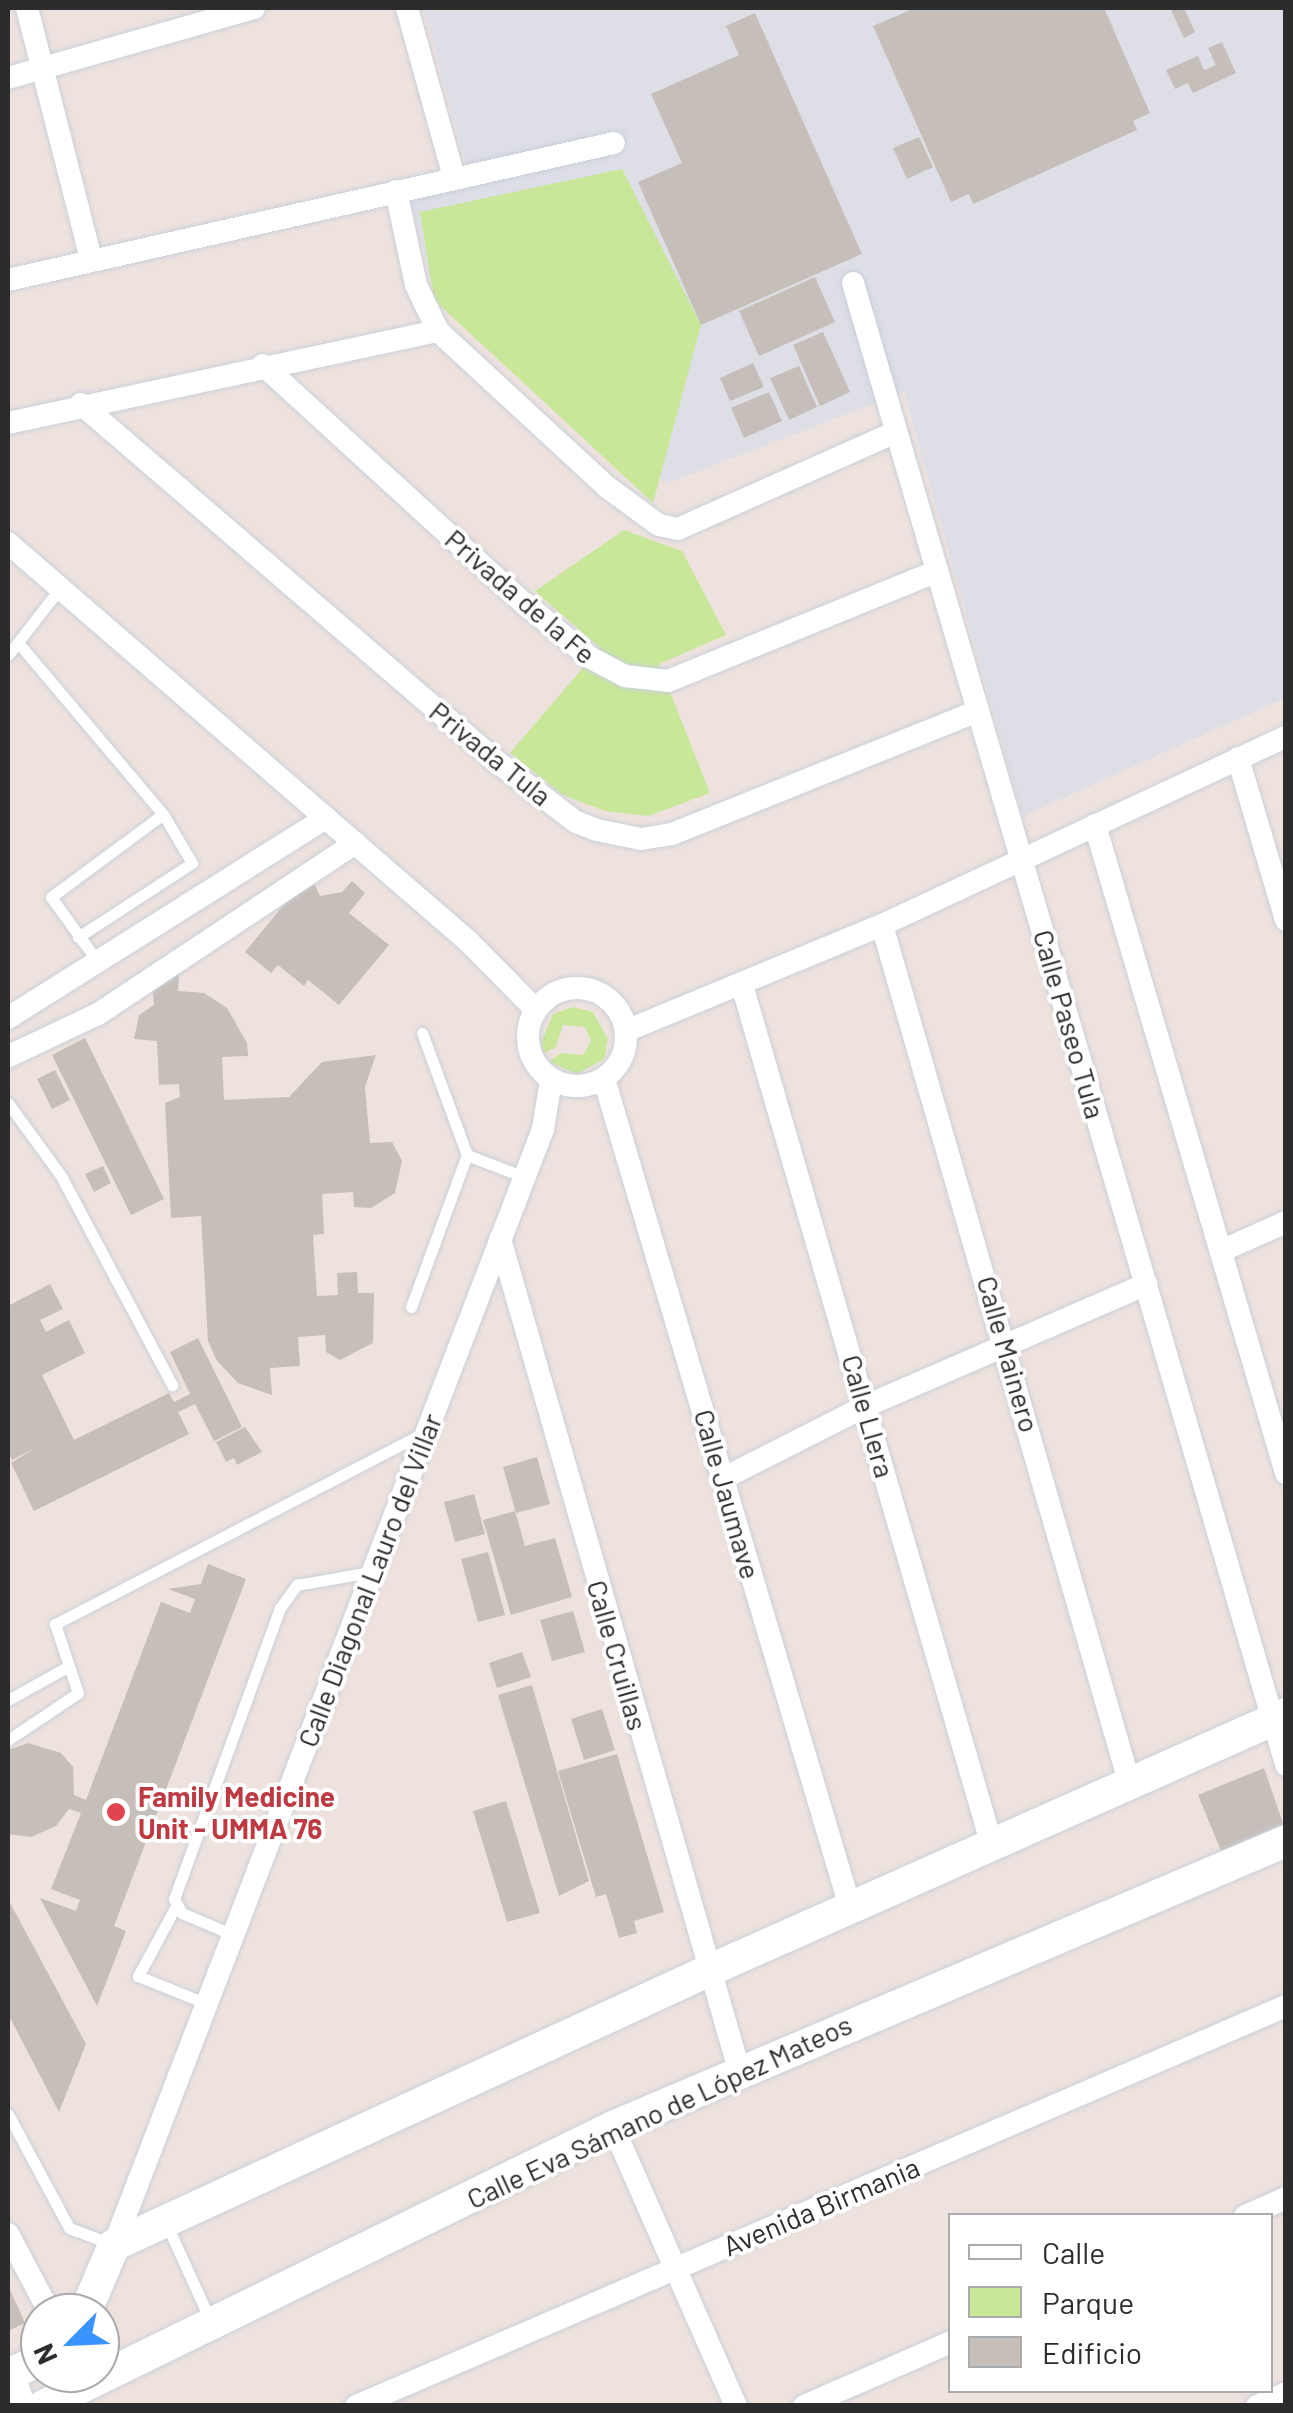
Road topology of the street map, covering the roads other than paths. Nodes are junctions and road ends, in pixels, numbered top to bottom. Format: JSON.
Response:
{"nodes":[{"id":1,"x":28,"y":8,"type":"edge"},
{"id":2,"x":254,"y":8,"type":"edge"},
{"id":3,"x":407,"y":8,"type":"edge"},
{"id":4,"x":46,"y":68,"type":"junction"},
{"id":5,"x":8,"y":78,"type":"edge"},
{"id":6,"x":614,"y":144,"type":"dead end"},
{"id":7,"x":454,"y":178,"type":"junction"},
{"id":8,"x":396,"y":192,"type":"junction"},
{"id":9,"x":91,"y":259,"type":"junction"},
{"id":10,"x":8,"y":280,"type":"edge"},
{"id":11,"x":853,"y":283,"type":"dead end"},
{"id":12,"x":438,"y":331,"type":"junction"},
{"id":13,"x":263,"y":365,"type":"junction"},
{"id":14,"x":81,"y":404,"type":"junction"},
{"id":15,"x":8,"y":423,"type":"edge"},
{"id":16,"x":896,"y":432,"type":"junction"},
{"id":17,"x":8,"y":543,"type":"edge"},
{"id":18,"x":937,"y":571,"type":"junction"},
{"id":19,"x":60,"y":588,"type":"junction"},
{"id":20,"x":20,"y":645,"type":"junction"},
{"id":21,"x":8,"y":656,"type":"edge"},
{"id":22,"x":978,"y":711,"type":"junction"},
{"id":23,"x":1286,"y":738,"type":"edge"},
{"id":24,"x":1238,"y":758,"type":"junction"},
{"id":25,"x":162,"y":814,"type":"junction"},
{"id":26,"x":326,"y":818,"type":"junction"},
{"id":27,"x":1095,"y":825,"type":"junction"},
{"id":28,"x":355,"y":843,"type":"junction"},
{"id":29,"x":1021,"y":857,"type":"junction"},
{"id":30,"x":1286,"y":920,"type":"edge"},
{"id":31,"x":882,"y":925,"type":"junction"},
{"id":32,"x":78,"y":937,"type":"junction"},
{"id":33,"x":100,"y":965,"type":"junction"},
{"id":34,"x":742,"y":985,"type":"junction"},
{"id":35,"x":536,"y":1010,"type":"junction"},
{"id":36,"x":8,"y":1018,"type":"edge"},
{"id":37,"x":626,"y":1031,"type":"junction"},
{"id":38,"x":422,"y":1033,"type":"dead end"},
{"id":39,"x":8,"y":1055,"type":"edge"},
{"id":40,"x":604,"y":1079,"type":"junction"},
{"id":41,"x":551,"y":1080,"type":"junction"},
{"id":42,"x":8,"y":1103,"type":"edge"},
{"id":43,"x":467,"y":1156,"type":"junction"},
{"id":44,"x":524,"y":1177,"type":"junction"},
{"id":45,"x":1286,"y":1222,"type":"edge"},
{"id":46,"x":500,"y":1239,"type":"junction"},
{"id":47,"x":1221,"y":1250,"type":"junction"},
{"id":48,"x":1146,"y":1284,"type":"junction"},
{"id":49,"x":411,"y":1307,"type":"dead end"},
{"id":50,"x":1007,"y":1347,"type":"junction"},
{"id":51,"x":172,"y":1386,"type":"dead end"},
{"id":52,"x":866,"y":1406,"type":"junction"},
{"id":53,"x":426,"y":1432,"type":"junction"},
{"id":54,"x":1286,"y":1474,"type":"edge"},
{"id":55,"x":724,"y":1478,"type":"junction"},
{"id":56,"x":372,"y":1572,"type":"junction"},
{"id":57,"x":68,"y":1668,"type":"junction"},
{"id":58,"x":8,"y":1700,"type":"edge"},
{"id":59,"x":1280,"y":1717,"type":"edge"},
{"id":60,"x":8,"y":1740,"type":"edge"},
{"id":61,"x":1286,"y":1765,"type":"edge"},
{"id":62,"x":1130,"y":1785,"type":"junction"},
{"id":63,"x":1286,"y":1841,"type":"edge"},
{"id":64,"x":993,"y":1849,"type":"junction"},
{"id":65,"x":176,"y":1906,"type":"junction"},
{"id":66,"x":851,"y":1910,"type":"junction"},
{"id":67,"x":232,"y":1934,"type":"junction"},
{"id":68,"x":708,"y":1971,"type":"junction"},
{"id":69,"x":205,"y":2003,"type":"junction"},
{"id":70,"x":1286,"y":2006,"type":"edge"},
{"id":71,"x":739,"y":2070,"type":"junction"},
{"id":72,"x":8,"y":2114,"type":"edge"},
{"id":73,"x":613,"y":2127,"type":"junction"},
{"id":74,"x":1286,"y":2198,"type":"edge"},
{"id":75,"x":1252,"y":2213,"type":"edge"},
{"id":76,"x":165,"y":2222,"type":"junction"},
{"id":77,"x":8,"y":2234,"type":"edge"},
{"id":78,"x":114,"y":2245,"type":"junction"},
{"id":79,"x":679,"y":2267,"type":"junction"},
{"id":80,"x":39,"y":2293,"type":"edge"},
{"id":81,"x":94,"y":2293,"type":"edge"},
{"id":82,"x":213,"y":2326,"type":"junction"},
{"id":83,"x":948,"y":2343,"type":"edge"},
{"id":84,"x":1286,"y":2393,"type":"edge"},
{"id":85,"x":44,"y":2406,"type":"edge"},
{"id":86,"x":356,"y":2406,"type":"edge"},
{"id":87,"x":736,"y":2406,"type":"edge"},
{"id":88,"x":804,"y":2406,"type":"edge"},
{"id":89,"x":1257,"y":2406,"type":"edge"}],
"edges":[{"from":1,"to":4,"type":"street"},
{"from":2,"to":4,"type":"street"},
{"from":3,"to":7,"type":"street"},
{"from":4,"to":5,"type":"street"},
{"from":4,"to":9,"type":"street"},
{"from":6,"to":7,"type":"street"},
{"from":7,"to":8,"type":"street"},
{"from":8,"to":9,"type":"street"},
{"from":8,"to":12,"type":"street"},
{"from":9,"to":10,"type":"street"},
{"from":11,"to":16,"type":"street","name":"Calle Paseo Tula"},
{"from":12,"to":13,"type":"street"},
{"from":12,"to":16,"type":"street"},
{"from":13,"to":14,"type":"street"},
{"from":13,"to":18,"type":"street","name":"Privada de la Fe"},
{"from":14,"to":15,"type":"street"},
{"from":14,"to":22,"type":"street","name":"Privada Tula"},
{"from":16,"to":18,"type":"street","name":"Calle Paseo Tula"},
{"from":17,"to":19,"type":"street"},
{"from":18,"to":22,"type":"street","name":"Calle Paseo Tula"},
{"from":19,"to":20,"type":"lane"},
{"from":19,"to":26,"type":"street"},
{"from":20,"to":21,"type":"lane"},
{"from":20,"to":25,"type":"lane"},
{"from":22,"to":29,"type":"street","name":"Calle Paseo Tula"},
{"from":23,"to":24,"type":"street"},
{"from":24,"to":27,"type":"street"},
{"from":24,"to":30,"type":"street"},
{"from":25,"to":32,"type":"lane"},
{"from":25,"to":32,"type":"lane"},
{"from":26,"to":28,"type":"street"},
{"from":26,"to":33,"type":"street"},
{"from":27,"to":29,"type":"street"},
{"from":27,"to":47,"type":"street"},
{"from":28,"to":35,"type":"street"},
{"from":28,"to":39,"type":"street"},
{"from":29,"to":31,"type":"street"},
{"from":29,"to":48,"type":"street","name":"Calle Paseo Tula"},
{"from":31,"to":34,"type":"street"},
{"from":31,"to":50,"type":"street","name":"Calle Mainero"},
{"from":32,"to":33,"type":"lane"},
{"from":33,"to":36,"type":"street"},
{"from":34,"to":37,"type":"street"},
{"from":34,"to":52,"type":"street","name":"Calle Llera"},
{"from":35,"to":37,"type":"street"},
{"from":35,"to":41,"type":"street"},
{"from":37,"to":40,"type":"street"},
{"from":38,"to":43,"type":"lane"},
{"from":40,"to":41,"type":"street"},
{"from":40,"to":55,"type":"street","name":"Calle Jaumave"},
{"from":41,"to":44,"type":"street","name":"Calle Diagonal Lauro del Villar"},
{"from":42,"to":51,"type":"lane"},
{"from":43,"to":44,"type":"lane"},
{"from":43,"to":49,"type":"lane"},
{"from":44,"to":46,"type":"street","name":"Calle Diagonal Lauro del Villar"},
{"from":45,"to":47,"type":"street"},
{"from":46,"to":53,"type":"street","name":"Calle Diagonal Lauro del Villar"},
{"from":46,"to":68,"type":"street","name":"Calle Cruillas"},
{"from":47,"to":54,"type":"street"},
{"from":48,"to":50,"type":"street"},
{"from":48,"to":59,"type":"street","name":"Calle Paseo Tula"},
{"from":50,"to":52,"type":"street"},
{"from":50,"to":62,"type":"street","name":"Calle Mainero"},
{"from":52,"to":55,"type":"street"},
{"from":52,"to":64,"type":"street","name":"Calle Llera"},
{"from":53,"to":56,"type":"street","name":"Calle Diagonal Lauro del Villar"},
{"from":53,"to":57,"type":"lane"},
{"from":55,"to":66,"type":"street","name":"Calle Jaumave"},
{"from":56,"to":65,"type":"lane"},
{"from":56,"to":67,"type":"street","name":"Calle Diagonal Lauro del Villar"},
{"from":57,"to":58,"type":"lane"},
{"from":57,"to":60,"type":"lane"},
{"from":59,"to":61,"type":"street","name":"Calle Paseo Tula"},
{"from":59,"to":62,"type":"main road"},
{"from":62,"to":64,"type":"main road"},
{"from":63,"to":71,"type":"main road","name":"Calle Eva Sámano de López Mateos"},
{"from":64,"to":66,"type":"main road"},
{"from":65,"to":67,"type":"lane"},
{"from":65,"to":69,"type":"lane"},
{"from":66,"to":68,"type":"main road"},
{"from":67,"to":69,"type":"street","name":"Calle Diagonal Lauro del Villar"},
{"from":68,"to":71,"type":"street","name":"Calle Cruillas"},
{"from":68,"to":76,"type":"main road"},
{"from":69,"to":78,"type":"street","name":"Calle Diagonal Lauro del Villar"},
{"from":70,"to":79,"type":"street","name":"Avenida Birmania"},
{"from":71,"to":73,"type":"main road","name":"Calle Eva Sámano de López Mateos"},
{"from":72,"to":78,"type":"lane"},
{"from":73,"to":79,"type":"street"},
{"from":73,"to":82,"type":"main road","name":"Calle Eva Sámano de López Mateos"},
{"from":74,"to":75,"type":"street"},
{"from":76,"to":78,"type":"main road"},
{"from":76,"to":82,"type":"lane"},
{"from":77,"to":80,"type":"street"},
{"from":78,"to":81,"type":"main road"},
{"from":79,"to":86,"type":"street","name":"Avenida Birmania"},
{"from":79,"to":87,"type":"street"},
{"from":82,"to":85,"type":"main road","name":"Calle Eva Sámano de López Mateos"},
{"from":83,"to":88,"type":"street"},
{"from":84,"to":89,"type":"street"}]}
